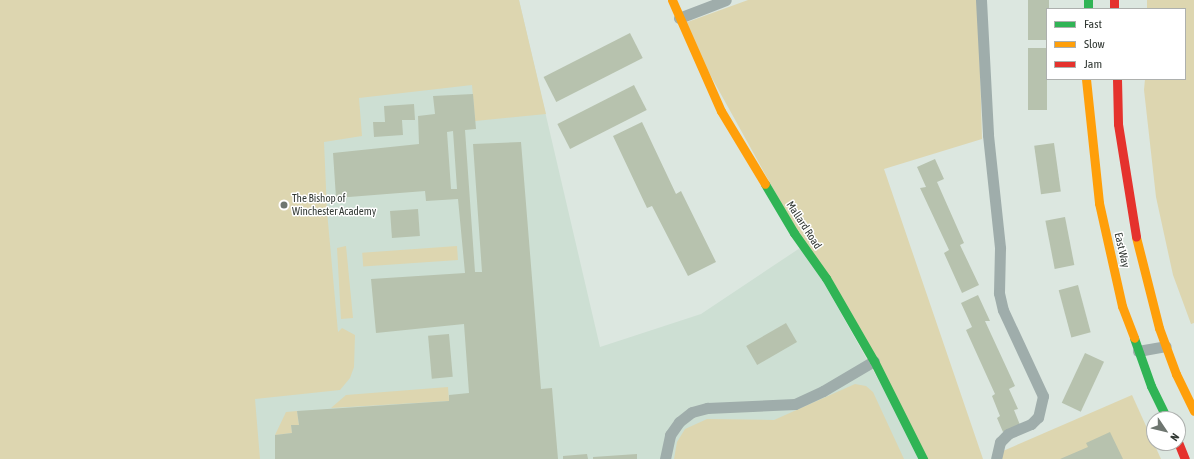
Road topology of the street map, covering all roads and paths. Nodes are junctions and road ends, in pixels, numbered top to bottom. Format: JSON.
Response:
{"nodes":[{"id":1,"x":672,"y":0,"type":"edge"},
{"id":2,"x":726,"y":0,"type":"edge"},
{"id":3,"x":980,"y":0,"type":"edge"},
{"id":4,"x":679,"y":18,"type":"junction"},
{"id":5,"x":1086,"y":80,"type":"edge"},
{"id":6,"x":1117,"y":80,"type":"edge"},
{"id":7,"x":1166,"y":346,"type":"junction"},
{"id":8,"x":1138,"y":351,"type":"junction"},
{"id":9,"x":874,"y":361,"type":"junction"},
{"id":10,"x":1163,"y":411,"type":"edge"},
{"id":11,"x":1194,"y":411,"type":"edge"},
{"id":12,"x":665,"y":459,"type":"edge"},
{"id":13,"x":923,"y":459,"type":"edge"},
{"id":14,"x":996,"y":459,"type":"edge"}],
"edges":[{"from":1,"to":4,"type":"street","name":"Mallard Road"},
{"from":2,"to":4,"type":"lane"},
{"from":3,"to":14,"type":"lane"},
{"from":4,"to":9,"type":"street","name":"Mallard Road"},
{"from":5,"to":8,"type":"street","name":"East Way"},
{"from":6,"to":7,"type":"street","name":"East Way"},
{"from":7,"to":8,"type":"lane"},
{"from":7,"to":11,"type":"street","name":"East Way"},
{"from":8,"to":10,"type":"street","name":"East Way"},
{"from":9,"to":12,"type":"lane"},
{"from":9,"to":13,"type":"street","name":"Mallard Road"}]}
